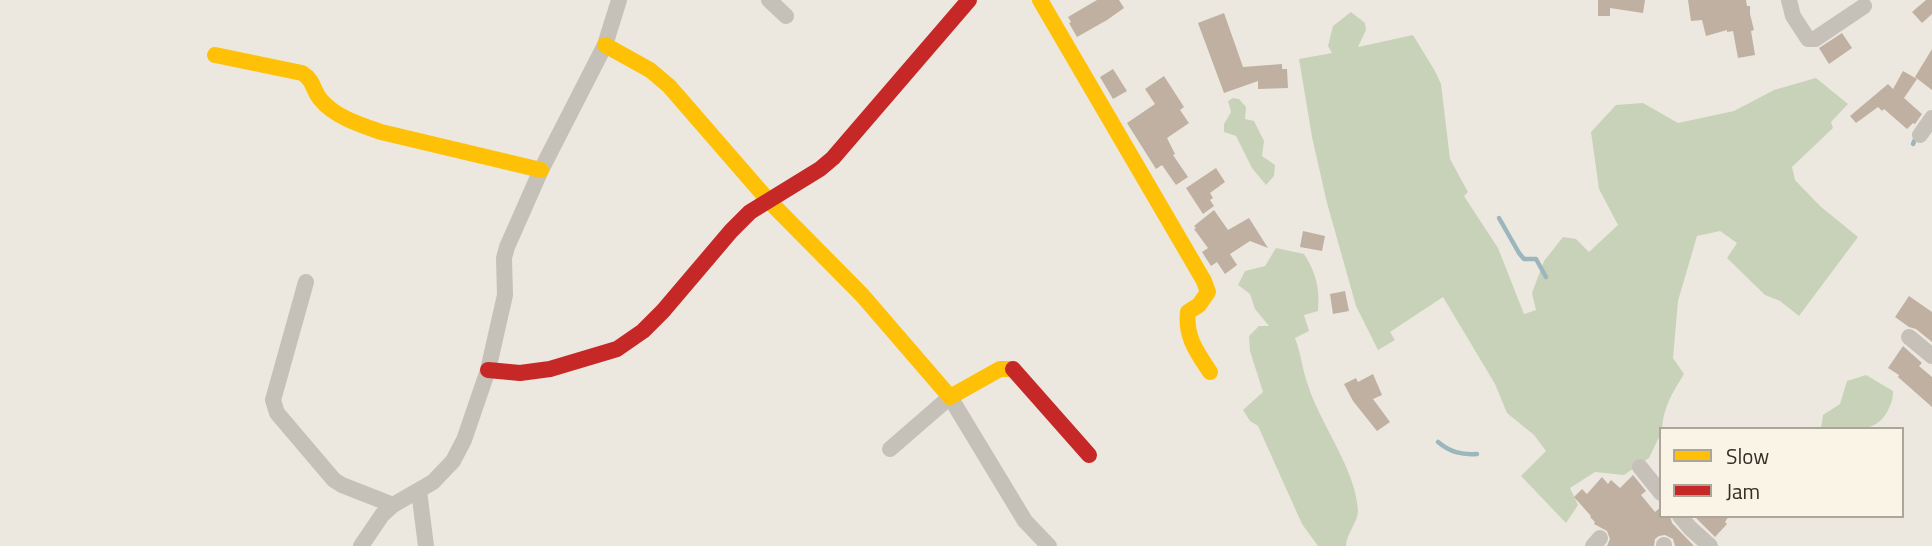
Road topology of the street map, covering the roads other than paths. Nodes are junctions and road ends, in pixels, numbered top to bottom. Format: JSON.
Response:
{"nodes":[{"id":1,"x":619,"y":0,"type":"edge"},
{"id":2,"x":769,"y":0,"type":"edge"},
{"id":3,"x":969,"y":0,"type":"edge"},
{"id":4,"x":1040,"y":0,"type":"edge"},
{"id":5,"x":1789,"y":0,"type":"edge"},
{"id":6,"x":1864,"y":6,"type":"dead end"},
{"id":7,"x":786,"y":16,"type":"dead end"},
{"id":8,"x":606,"y":45,"type":"junction"},
{"id":9,"x":215,"y":55,"type":"dead end"},
{"id":10,"x":1932,"y":118,"type":"edge"},
{"id":11,"x":1920,"y":135,"type":"dead end"},
{"id":12,"x":541,"y":170,"type":"junction"},
{"id":13,"x":768,"y":200,"type":"junction"},
{"id":14,"x":306,"y":282,"type":"dead end"},
{"id":15,"x":1909,"y":337,"type":"dead end"},
{"id":16,"x":1932,"y":356,"type":"edge"},
{"id":17,"x":488,"y":370,"type":"junction"},
{"id":18,"x":1210,"y":372,"type":"dead end"},
{"id":19,"x":950,"y":397,"type":"junction"},
{"id":20,"x":890,"y":449,"type":"dead end"},
{"id":21,"x":1089,"y":455,"type":"dead end"},
{"id":22,"x":1640,"y":467,"type":"dead end"},
{"id":23,"x":419,"y":491,"type":"junction"},
{"id":24,"x":1659,"y":491,"type":"edge"},
{"id":25,"x":393,"y":505,"type":"junction"},
{"id":26,"x":1682,"y":518,"type":"edge"},
{"id":27,"x":361,"y":546,"type":"edge"},
{"id":28,"x":426,"y":546,"type":"edge"},
{"id":29,"x":1049,"y":546,"type":"edge"},
{"id":30,"x":1710,"y":546,"type":"edge"}],
"edges":[{"from":1,"to":8,"type":"street"},
{"from":2,"to":7,"type":"street"},
{"from":3,"to":13,"type":"street"},
{"from":4,"to":18,"type":"street"},
{"from":5,"to":6,"type":"street"},
{"from":8,"to":12,"type":"street"},
{"from":8,"to":13,"type":"street"},
{"from":9,"to":12,"type":"street"},
{"from":10,"to":11,"type":"street"},
{"from":12,"to":17,"type":"street"},
{"from":13,"to":17,"type":"street"},
{"from":13,"to":19,"type":"street"},
{"from":14,"to":25,"type":"street"},
{"from":15,"to":16,"type":"street"},
{"from":17,"to":23,"type":"street"},
{"from":19,"to":20,"type":"street"},
{"from":19,"to":21,"type":"street"},
{"from":19,"to":29,"type":"street"},
{"from":22,"to":24,"type":"street"},
{"from":23,"to":25,"type":"street"},
{"from":23,"to":28,"type":"street"},
{"from":25,"to":27,"type":"street"},
{"from":26,"to":30,"type":"street"}]}
